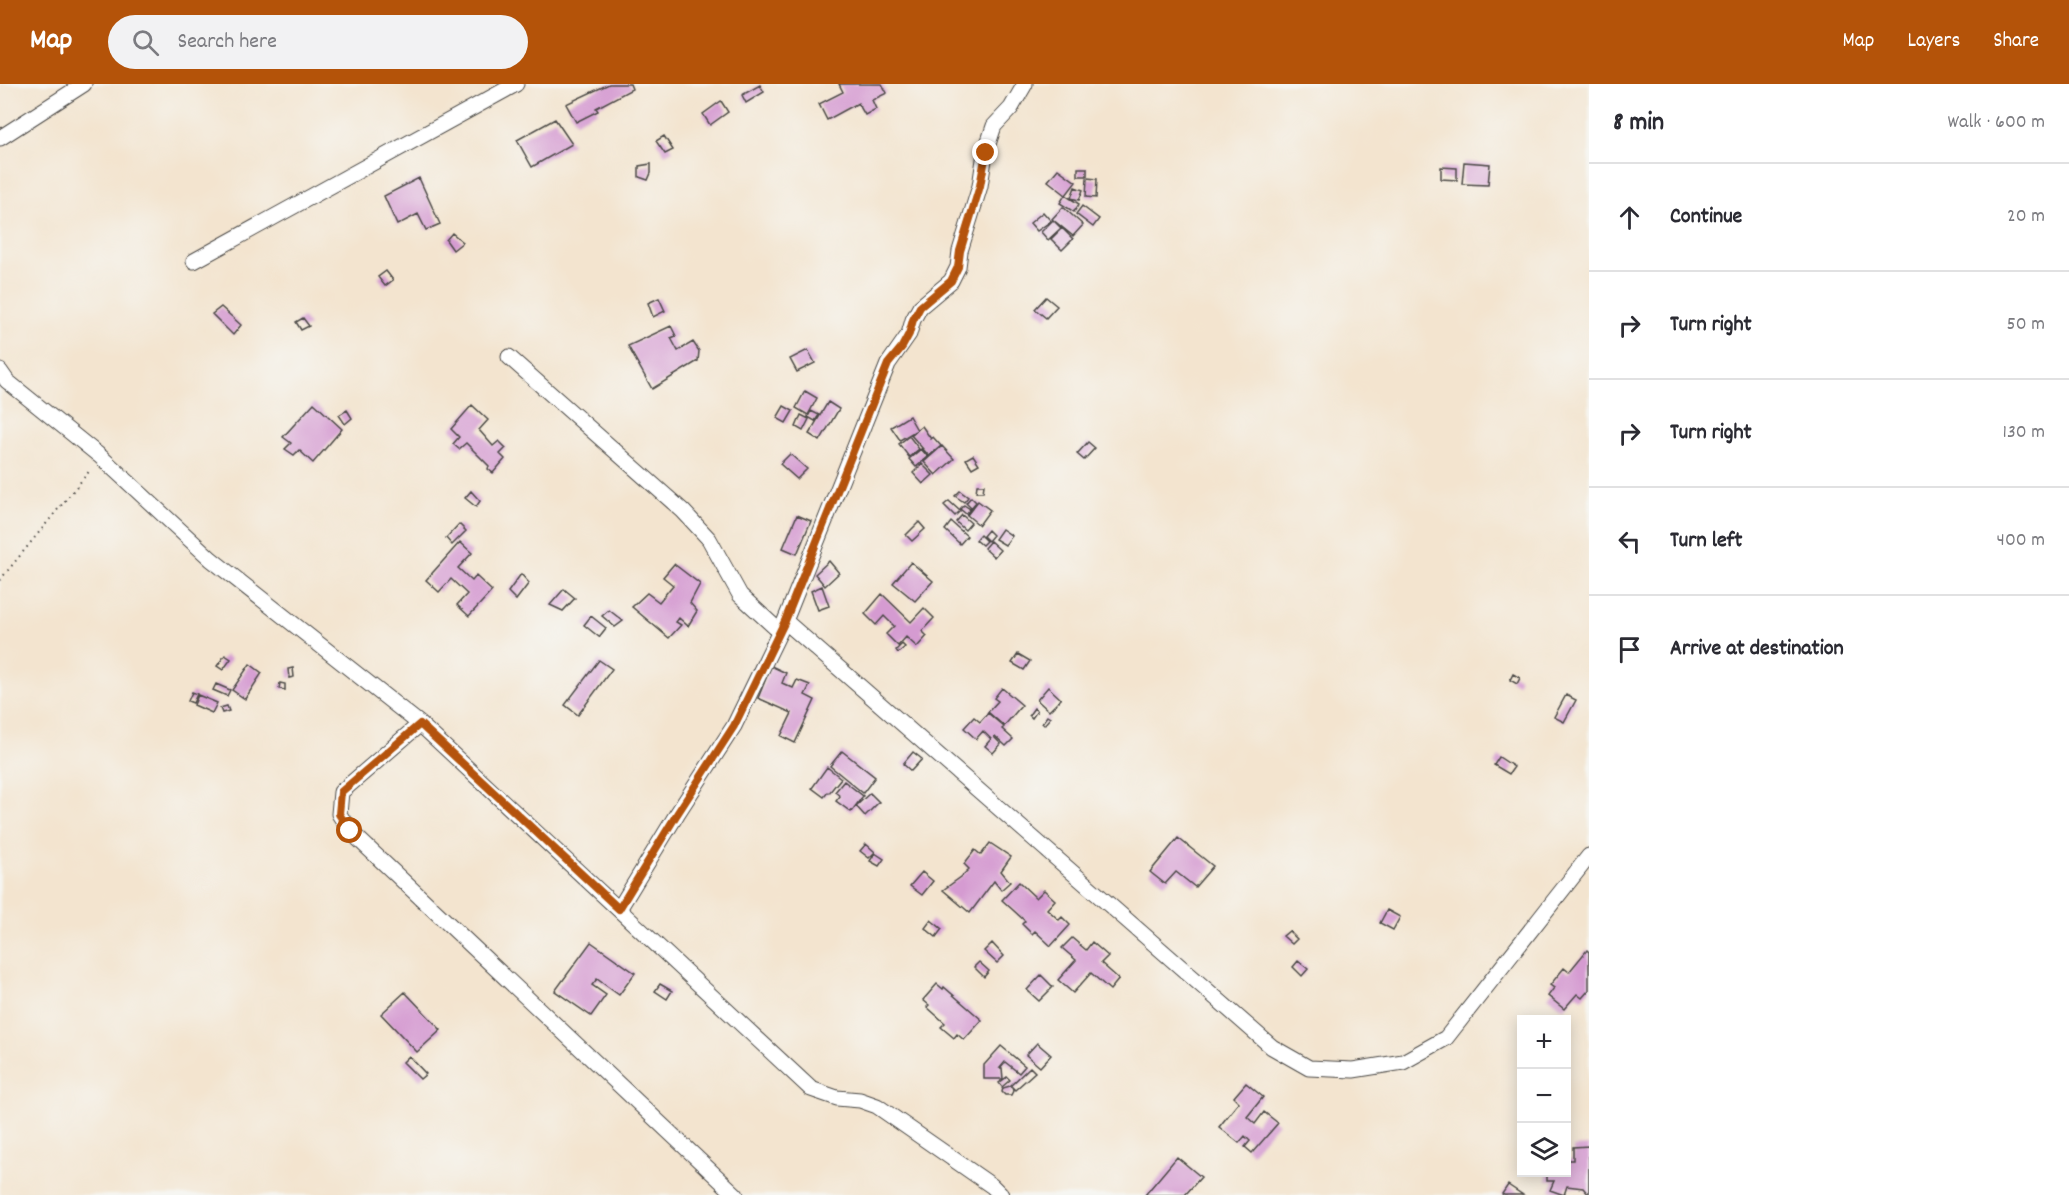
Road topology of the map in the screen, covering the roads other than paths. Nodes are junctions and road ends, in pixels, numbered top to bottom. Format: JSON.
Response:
{"nodes":[{"id":1,"x":84,"y":84,"type":"edge"},
{"id":2,"x":516,"y":84,"type":"edge"},
{"id":3,"x":1025,"y":84,"type":"edge"},
{"id":4,"x":0,"y":138,"type":"edge"},
{"id":5,"x":194,"y":261,"type":"dead end"},
{"id":6,"x":509,"y":357,"type":"dead end"},
{"id":7,"x":0,"y":371,"type":"edge"},
{"id":8,"x":782,"y":626,"type":"junction"},
{"id":9,"x":420,"y":724,"type":"junction"},
{"id":10,"x":1589,"y":856,"type":"edge"},
{"id":11,"x":619,"y":909,"type":"junction"},
{"id":12,"x":736,"y":1195,"type":"edge"},
{"id":13,"x":1001,"y":1195,"type":"edge"}],
"edges":[{"from":1,"to":4,"type":"street"},
{"from":2,"to":5,"type":"street"},
{"from":3,"to":8,"type":"street"},
{"from":6,"to":8,"type":"street"},
{"from":7,"to":9,"type":"street"},
{"from":8,"to":10,"type":"street"},
{"from":8,"to":11,"type":"street"},
{"from":9,"to":11,"type":"street"},
{"from":9,"to":12,"type":"street"},
{"from":11,"to":13,"type":"street"}]}
